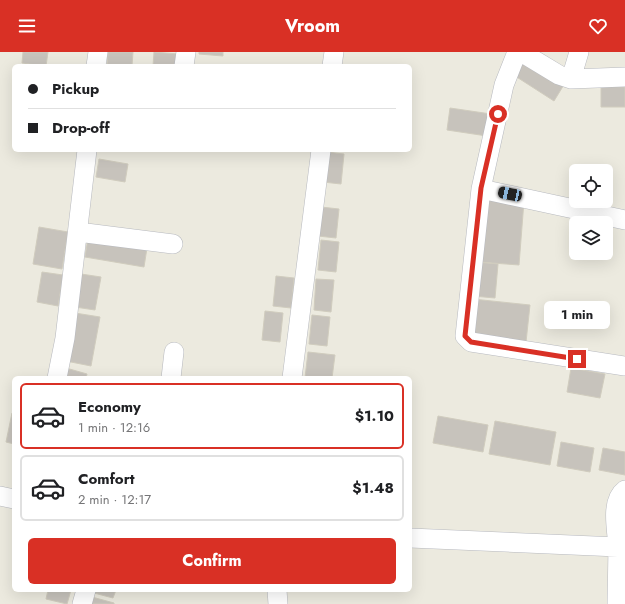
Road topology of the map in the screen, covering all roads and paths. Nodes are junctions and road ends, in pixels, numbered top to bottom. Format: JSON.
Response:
{"nodes":[{"id":1,"x":98,"y":52,"type":"edge"},
{"id":2,"x":186,"y":52,"type":"edge"},
{"id":3,"x":334,"y":52,"type":"edge"},
{"id":4,"x":517,"y":52,"type":"edge"},
{"id":5,"x":521,"y":52,"type":"edge"},
{"id":6,"x":579,"y":52,"type":"edge"},
{"id":7,"x":96,"y":64,"type":"edge"},
{"id":8,"x":184,"y":64,"type":"edge"},
{"id":9,"x":332,"y":64,"type":"edge"},
{"id":10,"x":625,"y":77,"type":"edge"},
{"id":11,"x":572,"y":79,"type":"junction"},
{"id":12,"x":87,"y":152,"type":"edge"},
{"id":13,"x":321,"y":152,"type":"edge"},
{"id":14,"x":481,"y":188,"type":"junction"},
{"id":15,"x":625,"y":220,"type":"edge"},
{"id":16,"x":78,"y":232,"type":"junction"},
{"id":17,"x":173,"y":244,"type":"dead end"},
{"id":18,"x":174,"y":352,"type":"dead end"},
{"id":19,"x":625,"y":366,"type":"edge"},
{"id":20,"x":57,"y":376,"type":"edge"},
{"id":21,"x":171,"y":376,"type":"edge"},
{"id":22,"x":292,"y":376,"type":"edge"},
{"id":23,"x":625,"y":490,"type":"edge"},
{"id":24,"x":0,"y":496,"type":"edge"},
{"id":25,"x":12,"y":499,"type":"edge"},
{"id":26,"x":412,"y":538,"type":"edge"},
{"id":27,"x":618,"y":547,"type":"junction"},
{"id":28,"x":85,"y":592,"type":"edge"},
{"id":29,"x":277,"y":592,"type":"edge"},
{"id":30,"x":82,"y":604,"type":"edge"},
{"id":31,"x":278,"y":604,"type":"edge"},
{"id":32,"x":618,"y":604,"type":"edge"}],
"edges":[{"from":1,"to":7,"type":"street"},
{"from":2,"to":8,"type":"street"},
{"from":3,"to":9,"type":"street"},
{"from":4,"to":14,"type":"street"},
{"from":5,"to":11,"type":"street"},
{"from":6,"to":11,"type":"street"},
{"from":10,"to":11,"type":"street"},
{"from":12,"to":16,"type":"street"},
{"from":13,"to":22,"type":"street"},
{"from":14,"to":15,"type":"street"},
{"from":14,"to":19,"type":"street"},
{"from":16,"to":17,"type":"street"},
{"from":16,"to":20,"type":"street"},
{"from":18,"to":21,"type":"street"},
{"from":23,"to":27,"type":"street"},
{"from":24,"to":25,"type":"street"},
{"from":26,"to":27,"type":"street"},
{"from":27,"to":32,"type":"street"},
{"from":28,"to":30,"type":"street"},
{"from":29,"to":31,"type":"street"}]}
